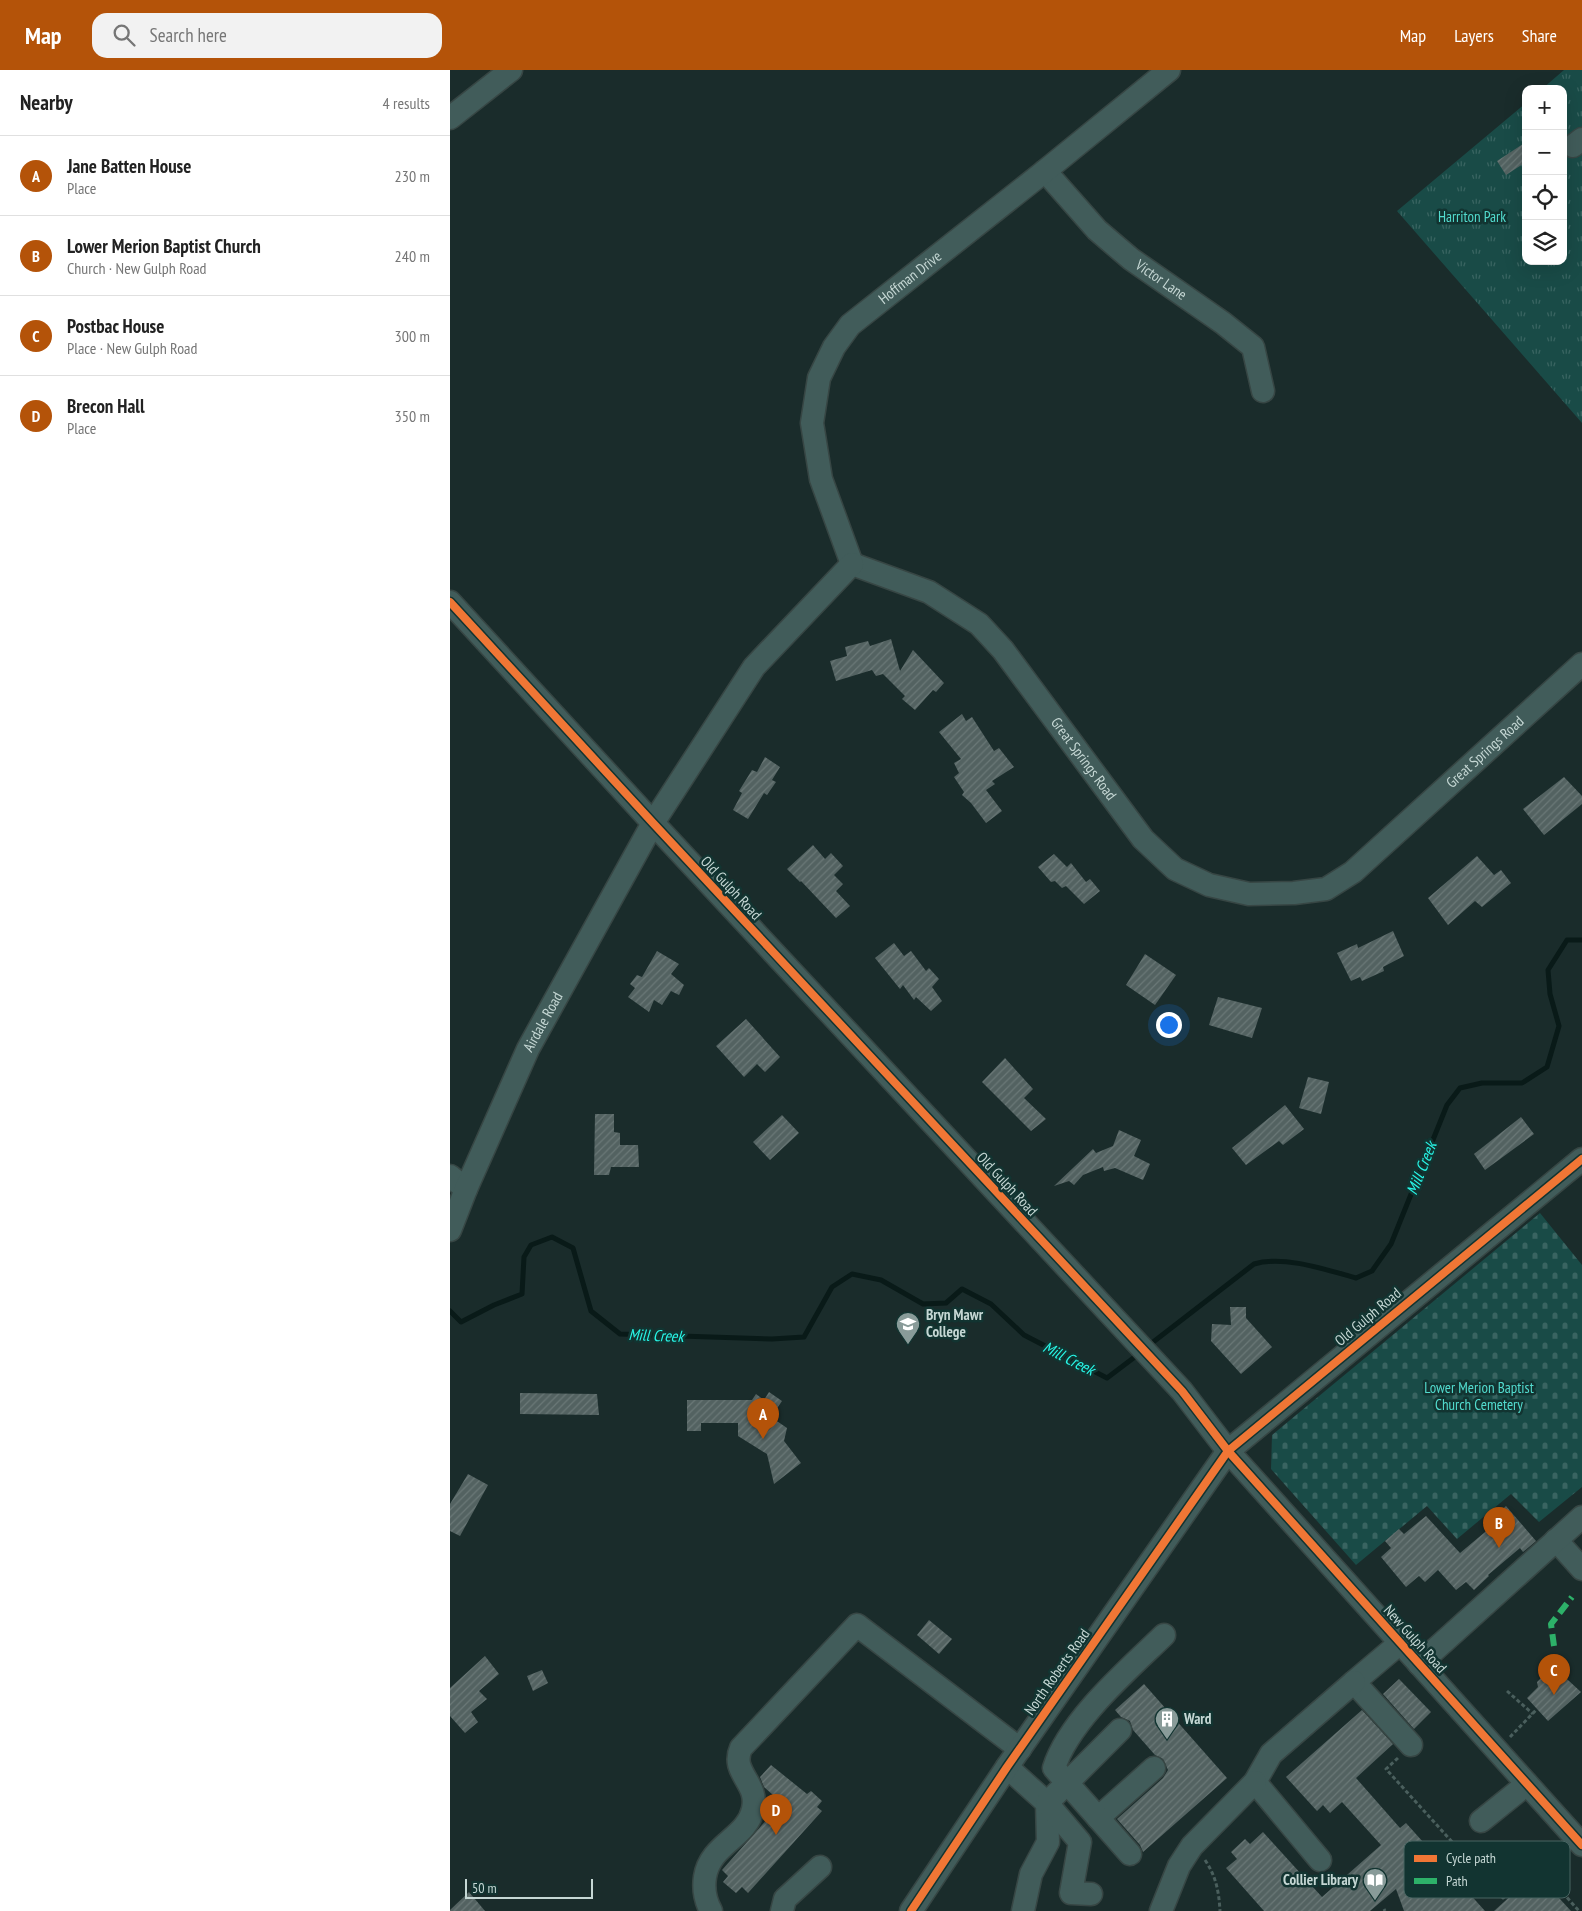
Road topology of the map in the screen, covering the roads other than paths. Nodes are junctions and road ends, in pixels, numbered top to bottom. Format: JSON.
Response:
{"nodes":[{"id":1,"x":511,"y":70,"type":"edge"},
{"id":2,"x":1169,"y":70,"type":"edge"},
{"id":3,"x":450,"y":118,"type":"edge"},
{"id":4,"x":1045,"y":171,"type":"junction"},
{"id":5,"x":1263,"y":391,"type":"dead end"},
{"id":6,"x":852,"y":564,"type":"junction"},
{"id":7,"x":450,"y":602,"type":"edge"},
{"id":8,"x":1582,"y":664,"type":"edge"},
{"id":9,"x":652,"y":823,"type":"junction"},
{"id":10,"x":1580,"y":1163,"type":"edge"},
{"id":11,"x":458,"y":1182,"type":"edge"},
{"id":12,"x":450,"y":1230,"type":"edge"},
{"id":13,"x":1228,"y":1451,"type":"junction"},
{"id":14,"x":1582,"y":1517,"type":"edge"},
{"id":15,"x":1556,"y":1540,"type":"junction"},
{"id":16,"x":1582,"y":1569,"type":"edge"},
{"id":17,"x":1164,"y":1635,"type":"dead end"},
{"id":18,"x":1400,"y":1643,"type":"junction"},
{"id":19,"x":1419,"y":1664,"type":"junction"},
{"id":20,"x":1354,"y":1682,"type":"junction"},
{"id":21,"x":1120,"y":1730,"type":"dead end"},
{"id":22,"x":1411,"y":1745,"type":"road end"},
{"id":23,"x":1013,"y":1758,"type":"junction"},
{"id":24,"x":1154,"y":1768,"type":"dead end"},
{"id":25,"x":1067,"y":1782,"type":"junction"},
{"id":26,"x":1255,"y":1782,"type":"junction"},
{"id":27,"x":1527,"y":1784,"type":"junction"},
{"id":28,"x":1047,"y":1803,"type":"junction"},
{"id":29,"x":1098,"y":1818,"type":"junction"},
{"id":30,"x":1481,"y":1821,"type":"dead end"},
{"id":31,"x":1582,"y":1845,"type":"edge"},
{"id":32,"x":1130,"y":1854,"type":"dead end"},
{"id":33,"x":1320,"y":1860,"type":"dead end"},
{"id":34,"x":820,"y":1867,"type":"dead end"},
{"id":35,"x":1091,"y":1894,"type":"dead end"},
{"id":36,"x":711,"y":1911,"type":"edge"},
{"id":37,"x":782,"y":1911,"type":"edge"},
{"id":38,"x":911,"y":1911,"type":"edge"},
{"id":39,"x":1022,"y":1911,"type":"edge"},
{"id":40,"x":1161,"y":1911,"type":"edge"}],
"edges":[{"from":1,"to":3,"type":"street"},
{"from":2,"to":4,"type":"street","name":"Hoffman Drive"},
{"from":4,"to":5,"type":"street","name":"Victor Lane"},
{"from":4,"to":6,"type":"street","name":"Hoffman Drive"},
{"from":6,"to":8,"type":"street","name":"Great Springs Road"},
{"from":6,"to":9,"type":"street"},
{"from":7,"to":9,"type":"street","name":"Old Gulph Road"},
{"from":9,"to":11,"type":"street","name":"Airdale Road"},
{"from":9,"to":13,"type":"street","name":"Old Gulph Road"},
{"from":10,"to":13,"type":"street","name":"Old Gulph Road"},
{"from":11,"to":12,"type":"street","name":"Airdale Road"},
{"from":13,"to":18,"type":"street","name":"New Gulph Road"},
{"from":13,"to":23,"type":"street","name":"North Roberts Road"},
{"from":14,"to":15,"type":"street"},
{"from":15,"to":16,"type":"street"},
{"from":15,"to":19,"type":"street"},
{"from":17,"to":25,"type":"street"},
{"from":18,"to":19,"type":"street","name":"New Gulph Road"},
{"from":18,"to":20,"type":"street"},
{"from":19,"to":27,"type":"street","name":"New Gulph Road"},
{"from":20,"to":22,"type":"street"},
{"from":20,"to":26,"type":"street"},
{"from":21,"to":25,"type":"street"},
{"from":23,"to":28,"type":"street"},
{"from":23,"to":36,"type":"street"},
{"from":23,"to":38,"type":"street","name":"North Roberts Road"},
{"from":24,"to":29,"type":"street"},
{"from":25,"to":28,"type":"street"},
{"from":25,"to":29,"type":"street"},
{"from":26,"to":33,"type":"street"},
{"from":26,"to":40,"type":"street"},
{"from":27,"to":30,"type":"street"},
{"from":27,"to":31,"type":"street","name":"New Gulph Road"},
{"from":28,"to":35,"type":"street"},
{"from":28,"to":39,"type":"street"},
{"from":29,"to":32,"type":"street"},
{"from":34,"to":37,"type":"street"}]}
